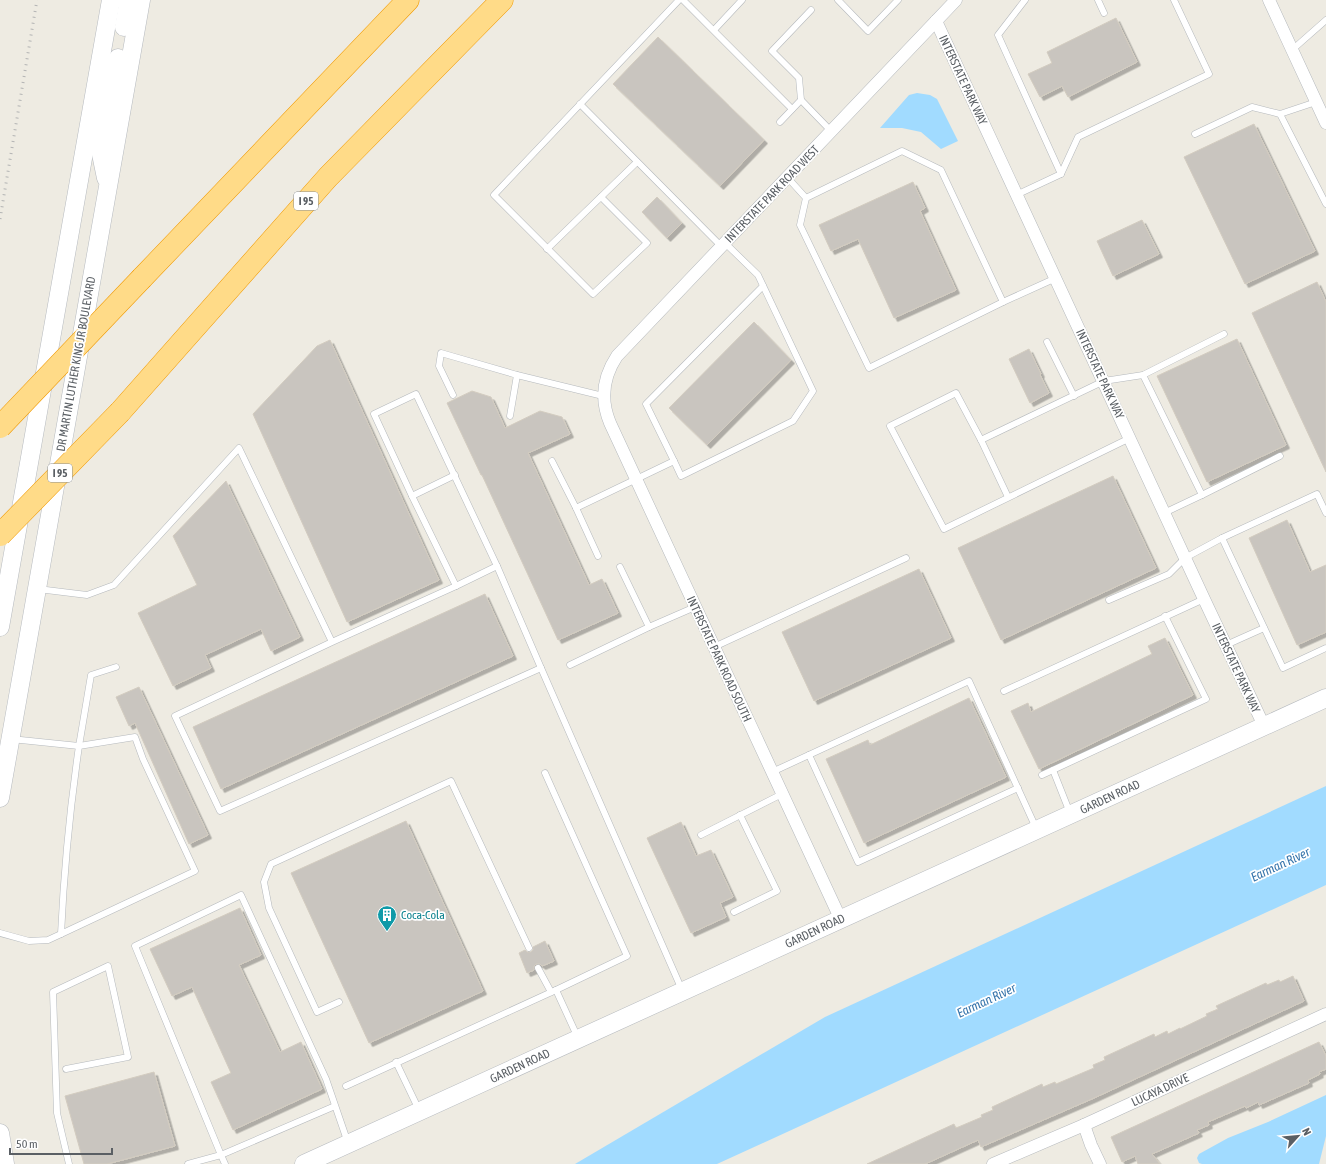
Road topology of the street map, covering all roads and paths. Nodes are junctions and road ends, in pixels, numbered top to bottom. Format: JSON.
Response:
{"nodes":[{"id":1,"x":112,"y":0,"type":"edge"},
{"id":2,"x":126,"y":0,"type":"edge"},
{"id":3,"x":141,"y":0,"type":"edge"},
{"id":4,"x":408,"y":0,"type":"edge"},
{"id":5,"x":502,"y":0,"type":"edge"},
{"id":6,"x":679,"y":0,"type":"edge"},
{"id":7,"x":683,"y":0,"type":"edge"},
{"id":8,"x":742,"y":0,"type":"edge"},
{"id":9,"x":838,"y":0,"type":"edge"},
{"id":10,"x":898,"y":0,"type":"edge"},
{"id":11,"x":1025,"y":0,"type":"edge"},
{"id":12,"x":1098,"y":0,"type":"edge"},
{"id":13,"x":1174,"y":0,"type":"edge"},
{"id":14,"x":1269,"y":0,"type":"edge"},
{"id":15,"x":954,"y":1,"type":"edge"},
{"id":16,"x":811,"y":10,"type":"dead end"},
{"id":17,"x":1104,"y":13,"type":"dead end"},
{"id":18,"x":1326,"y":20,"type":"edge"},
{"id":19,"x":936,"y":21,"type":"junction"},
{"id":20,"x":714,"y":30,"type":"junction"},
{"id":21,"x":1292,"y":50,"type":"junction"},
{"id":22,"x":801,"y":100,"type":"junction"},
{"id":23,"x":1316,"y":102,"type":"junction"},
{"id":24,"x":580,"y":104,"type":"junction"},
{"id":25,"x":792,"y":109,"type":"junction"},
{"id":26,"x":1280,"y":114,"type":"junction"},
{"id":27,"x":780,"y":122,"type":"dead end"},
{"id":28,"x":1326,"y":122,"type":"edge"},
{"id":29,"x":831,"y":131,"type":"junction"},
{"id":30,"x":1194,"y":134,"type":"dead end"},
{"id":31,"x":637,"y":162,"type":"junction"},
{"id":32,"x":1061,"y":174,"type":"junction"},
{"id":33,"x":788,"y":177,"type":"junction"},
{"id":34,"x":108,"y":184,"type":"junction"},
{"id":35,"x":1016,"y":195,"type":"junction"},
{"id":36,"x":601,"y":197,"type":"junction"},
{"id":37,"x":806,"y":198,"type":"junction"},
{"id":38,"x":1326,"y":204,"type":"edge"},
{"id":39,"x":723,"y":244,"type":"junction"},
{"id":40,"x":547,"y":249,"type":"junction"},
{"id":41,"x":1056,"y":278,"type":"junction"},
{"id":42,"x":763,"y":286,"type":"junction"},
{"id":43,"x":1003,"y":302,"type":"junction"},
{"id":44,"x":1224,"y":334,"type":"dead end"},
{"id":45,"x":1047,"y":342,"type":"dead end"},
{"id":46,"x":517,"y":375,"type":"junction"},
{"id":47,"x":1143,"y":375,"type":"junction"},
{"id":48,"x":1104,"y":381,"type":"junction"},
{"id":49,"x":454,"y":395,"type":"dead end"},
{"id":50,"x":604,"y":396,"type":"junction"},
{"id":51,"x":1074,"y":396,"type":"junction"},
{"id":52,"x":510,"y":416,"type":"dead end"},
{"id":53,"x":0,"y":427,"type":"edge"},
{"id":54,"x":1130,"y":438,"type":"junction"},
{"id":55,"x":981,"y":440,"type":"junction"},
{"id":56,"x":1280,"y":456,"type":"dead end"},
{"id":57,"x":552,"y":461,"type":"dead end"},
{"id":58,"x":674,"y":461,"type":"junction"},
{"id":59,"x":455,"y":475,"type":"junction"},
{"id":60,"x":636,"y":479,"type":"junction"},
{"id":61,"x":1202,"y":495,"type":"junction"},
{"id":62,"x":412,"y":496,"type":"junction"},
{"id":63,"x":1008,"y":497,"type":"junction"},
{"id":64,"x":576,"y":508,"type":"junction"},
{"id":65,"x":1164,"y":513,"type":"junction"},
{"id":66,"x":1326,"y":513,"type":"edge"},
{"id":67,"x":0,"y":535,"type":"edge"},
{"id":68,"x":1222,"y":538,"type":"junction"},
{"id":69,"x":598,"y":556,"type":"dead end"},
{"id":70,"x":906,"y":558,"type":"dead end"},
{"id":71,"x":1186,"y":558,"type":"junction"},
{"id":72,"x":497,"y":566,"type":"junction"},
{"id":73,"x":620,"y":567,"type":"dead end"},
{"id":74,"x":456,"y":586,"type":"junction"},
{"id":75,"x":36,"y":588,"type":"junction"},
{"id":76,"x":1204,"y":599,"type":"junction"},
{"id":77,"x":1109,"y":600,"type":"dead end"},
{"id":78,"x":695,"y":607,"type":"junction"},
{"id":79,"x":1165,"y":616,"type":"junction"},
{"id":80,"x":0,"y":626,"type":"edge"},
{"id":81,"x":649,"y":627,"type":"junction"},
{"id":82,"x":1264,"y":628,"type":"junction"},
{"id":83,"x":332,"y":642,"type":"junction"},
{"id":84,"x":1226,"y":645,"type":"junction"},
{"id":85,"x":714,"y":647,"type":"junction"},
{"id":86,"x":1326,"y":648,"type":"edge"},
{"id":87,"x":570,"y":665,"type":"dead end"},
{"id":88,"x":116,"y":667,"type":"dead end"},
{"id":89,"x":541,"y":668,"type":"junction"},
{"id":90,"x":1004,"y":690,"type":"dead end"},
{"id":91,"x":1326,"y":698,"type":"edge"},
{"id":92,"x":1264,"y":726,"type":"junction"},
{"id":93,"x":10,"y":739,"type":"junction"},
{"id":94,"x":79,"y":746,"type":"junction"},
{"id":95,"x":809,"y":755,"type":"junction"},
{"id":96,"x":1053,"y":770,"type":"junction"},
{"id":97,"x":772,"y":772,"type":"junction"},
{"id":98,"x":545,"y":773,"type":"dead end"},
{"id":99,"x":1042,"y":775,"type":"dead end"},
{"id":100,"x":1018,"y":788,"type":"junction"},
{"id":101,"x":782,"y":794,"type":"junction"},
{"id":102,"x":0,"y":798,"type":"edge"},
{"id":103,"x":740,"y":815,"type":"junction"},
{"id":104,"x":1071,"y":815,"type":"junction"},
{"id":105,"x":1037,"y":830,"type":"junction"},
{"id":106,"x":701,"y":835,"type":"dead end"},
{"id":107,"x":734,"y":912,"type":"dead end"},
{"id":108,"x":841,"y":920,"type":"junction"},
{"id":109,"x":0,"y":933,"type":"edge"},
{"id":110,"x":61,"y":934,"type":"junction"},
{"id":111,"x":529,"y":948,"type":"dead end"},
{"id":112,"x":538,"y":968,"type":"dead end"},
{"id":113,"x":553,"y":991,"type":"junction"},
{"id":114,"x":683,"y":992,"type":"junction"},
{"id":115,"x":339,"y":1002,"type":"dead end"},
{"id":116,"x":1326,"y":1014,"type":"edge"},
{"id":117,"x":579,"y":1039,"type":"junction"},
{"id":118,"x":396,"y":1062,"type":"junction"},
{"id":119,"x":66,"y":1069,"type":"dead end"},
{"id":120,"x":346,"y":1086,"type":"dead end"},
{"id":121,"x":335,"y":1106,"type":"junction"},
{"id":122,"x":420,"y":1112,"type":"junction"},
{"id":123,"x":1084,"y":1125,"type":"junction"},
{"id":124,"x":0,"y":1133,"type":"edge"},
{"id":125,"x":349,"y":1144,"type":"junction"},
{"id":126,"x":221,"y":1155,"type":"junction"},
{"id":127,"x":5,"y":1164,"type":"edge"},
{"id":128,"x":69,"y":1164,"type":"edge"},
{"id":129,"x":188,"y":1164,"type":"edge"},
{"id":130,"x":224,"y":1164,"type":"edge"},
{"id":131,"x":304,"y":1164,"type":"edge"},
{"id":132,"x":993,"y":1164,"type":"edge"},
{"id":133,"x":1100,"y":1164,"type":"edge"}],
"edges":[{"from":1,"to":80,"type":"main road"},
{"from":2,"to":34,"type":"main road"},
{"from":3,"to":34,"type":"main road","name":"DR MARTIN LUTHER KING JR BOULEVARD"},
{"from":4,"to":53,"type":"highway","bridge":true},
{"from":5,"to":67,"type":"highway","number":"I 95","bridge":true},
{"from":6,"to":24,"type":"lane"},
{"from":7,"to":20,"type":"lane"},
{"from":8,"to":20,"type":"lane"},
{"from":9,"to":10,"type":"lane"},
{"from":11,"to":32,"type":"lane"},
{"from":12,"to":17,"type":"lane"},
{"from":13,"to":32,"type":"lane"},
{"from":14,"to":21,"type":"street"},
{"from":15,"to":19,"type":"street","name":"INTERSTATE PARK ROAD WEST"},
{"from":16,"to":22,"type":"lane"},
{"from":18,"to":21,"type":"lane"},
{"from":19,"to":29,"type":"street","name":"INTERSTATE PARK ROAD WEST"},
{"from":19,"to":35,"type":"street","name":"INTERSTATE PARK WAY"},
{"from":20,"to":25,"type":"lane"},
{"from":21,"to":23,"type":"street"},
{"from":22,"to":25,"type":"lane"},
{"from":22,"to":29,"type":"lane"},
{"from":23,"to":26,"type":"lane"},
{"from":23,"to":28,"type":"street"},
{"from":24,"to":31,"type":"lane"},
{"from":24,"to":40,"type":"lane"},
{"from":25,"to":27,"type":"lane"},
{"from":26,"to":30,"type":"lane"},
{"from":26,"to":38,"type":"lane"},
{"from":29,"to":33,"type":"street","name":"INTERSTATE PARK ROAD WEST"},
{"from":31,"to":36,"type":"lane"},
{"from":31,"to":39,"type":"lane"},
{"from":32,"to":35,"type":"lane"},
{"from":33,"to":37,"type":"lane"},
{"from":33,"to":39,"type":"street","name":"INTERSTATE PARK ROAD WEST"},
{"from":34,"to":75,"type":"main road","name":"DR MARTIN LUTHER KING JR BOULEVARD"},
{"from":35,"to":41,"type":"street","name":"INTERSTATE PARK WAY"},
{"from":36,"to":40,"type":"lane"},
{"from":36,"to":40,"type":"lane"},
{"from":37,"to":43,"type":"lane"},
{"from":37,"to":43,"type":"lane"},
{"from":39,"to":42,"type":"lane"},
{"from":39,"to":50,"type":"street","name":"INTERSTATE PARK ROAD WEST"},
{"from":41,"to":43,"type":"lane"},
{"from":41,"to":48,"type":"street","name":"INTERSTATE PARK WAY"},
{"from":42,"to":58,"type":"lane"},
{"from":42,"to":58,"type":"lane"},
{"from":44,"to":47,"type":"lane"},
{"from":45,"to":51,"type":"lane"},
{"from":46,"to":49,"type":"lane"},
{"from":46,"to":50,"type":"lane"},
{"from":46,"to":52,"type":"lane"},
{"from":47,"to":48,"type":"lane"},
{"from":47,"to":61,"type":"lane"},
{"from":48,"to":51,"type":"lane"},
{"from":48,"to":54,"type":"street","name":"INTERSTATE PARK WAY"},
{"from":50,"to":60,"type":"street","name":"INTERSTATE PARK ROAD SOUTH"},
{"from":51,"to":55,"type":"lane"},
{"from":54,"to":63,"type":"lane"},
{"from":54,"to":65,"type":"street","name":"INTERSTATE PARK WAY"},
{"from":55,"to":63,"type":"lane"},
{"from":55,"to":63,"type":"lane"},
{"from":56,"to":61,"type":"lane"},
{"from":57,"to":64,"type":"lane"},
{"from":58,"to":60,"type":"lane"},
{"from":59,"to":62,"type":"lane"},
{"from":59,"to":62,"type":"lane"},
{"from":59,"to":72,"type":"lane"},
{"from":60,"to":64,"type":"lane"},
{"from":60,"to":78,"type":"street","name":"INTERSTATE PARK ROAD SOUTH"},
{"from":61,"to":65,"type":"lane"},
{"from":62,"to":74,"type":"lane"},
{"from":64,"to":69,"type":"lane"},
{"from":65,"to":71,"type":"street","name":"INTERSTATE PARK WAY"},
{"from":66,"to":68,"type":"lane"},
{"from":68,"to":71,"type":"lane"},
{"from":68,"to":82,"type":"lane"},
{"from":70,"to":85,"type":"lane"},
{"from":71,"to":76,"type":"street","name":"INTERSTATE PARK WAY"},
{"from":71,"to":77,"type":"lane"},
{"from":72,"to":74,"type":"lane"},
{"from":72,"to":89,"type":"lane"},
{"from":73,"to":81,"type":"lane"},
{"from":74,"to":83,"type":"lane"},
{"from":75,"to":83,"type":"lane"},
{"from":75,"to":93,"type":"main road","name":"DR MARTIN LUTHER KING JR BOULEVARD"},
{"from":76,"to":79,"type":"lane"},
{"from":76,"to":84,"type":"street","name":"INTERSTATE PARK WAY"},
{"from":78,"to":81,"type":"lane"},
{"from":78,"to":85,"type":"street","name":"INTERSTATE PARK ROAD SOUTH"},
{"from":79,"to":90,"type":"lane"},
{"from":79,"to":96,"type":"lane"},
{"from":81,"to":87,"type":"lane"},
{"from":82,"to":84,"type":"lane"},
{"from":82,"to":86,"type":"lane"},
{"from":83,"to":89,"type":"lane"},
{"from":84,"to":92,"type":"street","name":"INTERSTATE PARK WAY"},
{"from":85,"to":97,"type":"street","name":"INTERSTATE PARK ROAD SOUTH"},
{"from":88,"to":94,"type":"lane"},
{"from":89,"to":114,"type":"lane"},
{"from":91,"to":92,"type":"main road","name":"GARDEN ROAD"},
{"from":92,"to":104,"type":"main road","name":"GARDEN ROAD"},
{"from":93,"to":94,"type":"lane"},
{"from":93,"to":102,"type":"main road","name":"DR MARTIN LUTHER KING JR BOULEVARD"},
{"from":94,"to":110,"type":"lane"},
{"from":94,"to":110,"type":"lane"},
{"from":95,"to":97,"type":"lane"},
{"from":95,"to":100,"type":"lane"},
{"from":95,"to":100,"type":"lane"},
{"from":96,"to":99,"type":"lane"},
{"from":96,"to":104,"type":"lane"},
{"from":97,"to":101,"type":"street","name":"INTERSTATE PARK ROAD SOUTH"},
{"from":98,"to":113,"type":"lane"},
{"from":100,"to":105,"type":"lane"},
{"from":101,"to":103,"type":"lane"},
{"from":101,"to":108,"type":"street","name":"INTERSTATE PARK ROAD SOUTH"},
{"from":103,"to":106,"type":"lane"},
{"from":103,"to":107,"type":"lane"},
{"from":104,"to":105,"type":"main road","name":"GARDEN ROAD"},
{"from":105,"to":108,"type":"main road","name":"GARDEN ROAD"},
{"from":108,"to":114,"type":"main road","name":"GARDEN ROAD"},
{"from":109,"to":110,"type":"lane"},
{"from":111,"to":115,"type":"lane"},
{"from":112,"to":113,"type":"lane"},
{"from":113,"to":117,"type":"lane"},
{"from":113,"to":118,"type":"lane"},
{"from":114,"to":117,"type":"main road","name":"GARDEN ROAD"},
{"from":116,"to":123,"type":"street","name":"LUCAYA DRIVE"},
{"from":117,"to":122,"type":"main road","name":"GARDEN ROAD"},
{"from":118,"to":120,"type":"lane"},
{"from":118,"to":122,"type":"lane"},
{"from":119,"to":128,"type":"lane"},
{"from":121,"to":125,"type":"lane"},
{"from":121,"to":126,"type":"lane"},
{"from":121,"to":126,"type":"lane"},
{"from":122,"to":125,"type":"main road","name":"GARDEN ROAD"},
{"from":123,"to":132,"type":"street","name":"LUCAYA DRIVE"},
{"from":123,"to":133,"type":"street"},
{"from":124,"to":127,"type":"main road"},
{"from":125,"to":131,"type":"main road","name":"GARDEN ROAD"},
{"from":126,"to":129,"type":"lane"},
{"from":126,"to":130,"type":"lane"}]}
